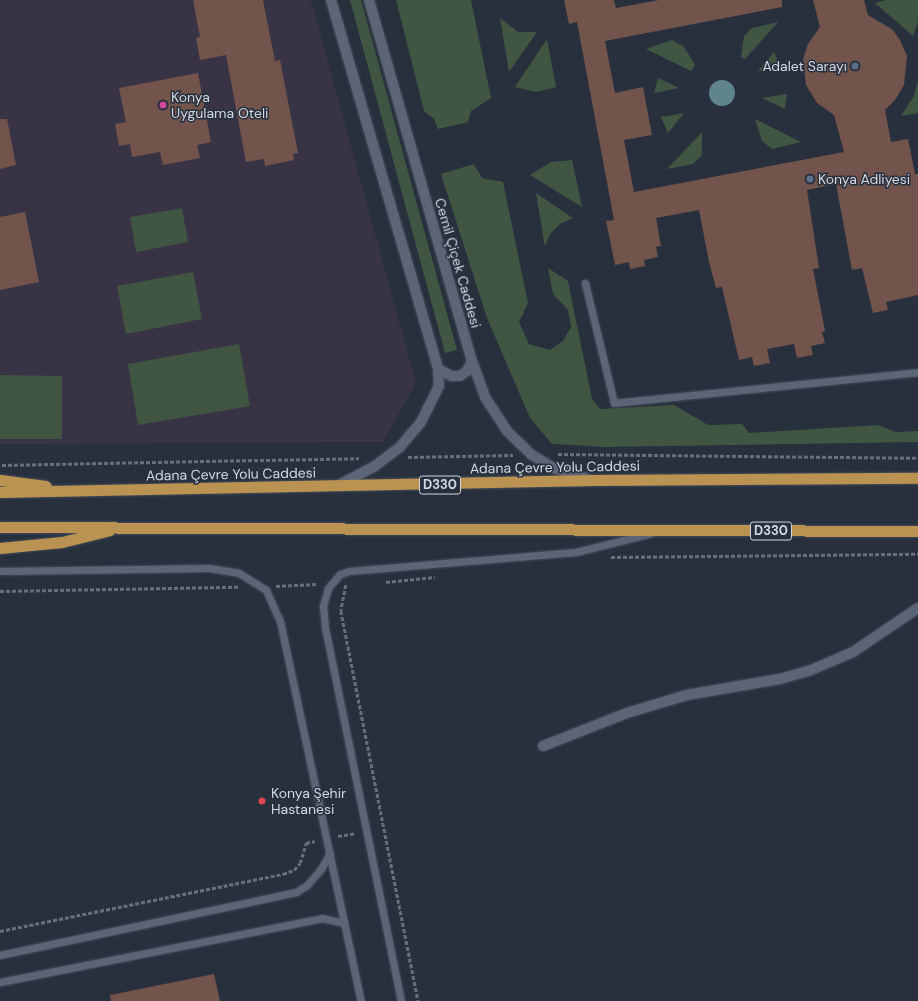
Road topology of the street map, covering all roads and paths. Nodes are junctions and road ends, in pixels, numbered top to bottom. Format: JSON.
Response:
{"nodes":[{"id":1,"x":331,"y":0,"type":"edge"},
{"id":2,"x":369,"y":0,"type":"edge"},
{"id":3,"x":584,"y":283,"type":"dead end"},
{"id":4,"x":472,"y":361,"type":"junction"},
{"id":5,"x":438,"y":369,"type":"junction"},
{"id":6,"x":918,"y":372,"type":"edge"},
{"id":7,"x":532,"y":455,"type":"junction"},
{"id":8,"x":387,"y":458,"type":"junction"},
{"id":9,"x":918,"y":458,"type":"edge"},
{"id":10,"x":0,"y":465,"type":"edge"},
{"id":11,"x":918,"y":478,"type":"edge"},
{"id":12,"x":0,"y":480,"type":"edge"},
{"id":13,"x":593,"y":480,"type":"junction"},
{"id":14,"x":334,"y":487,"type":"junction"},
{"id":15,"x":88,"y":491,"type":"junction"},
{"id":16,"x":0,"y":492,"type":"edge"},
{"id":17,"x":122,"y":526,"type":"junction"},
{"id":18,"x":0,"y":527,"type":"edge"},
{"id":19,"x":662,"y":530,"type":"junction"},
{"id":20,"x":918,"y":531,"type":"edge"},
{"id":21,"x":0,"y":548,"type":"edge"},
{"id":22,"x":0,"y":571,"type":"edge"},
{"id":23,"x":346,"y":583,"type":"dead end"},
{"id":24,"x":918,"y":608,"type":"edge"},
{"id":25,"x":543,"y":746,"type":"dead end"},
{"id":26,"x":384,"y":828,"type":"junction"},
{"id":27,"x":366,"y":832,"type":"junction"},
{"id":28,"x":327,"y":838,"type":"junction"},
{"id":29,"x":330,"y":853,"type":"junction"},
{"id":30,"x":344,"y":923,"type":"junction"},
{"id":31,"x":0,"y":931,"type":"edge"},
{"id":32,"x":0,"y":955,"type":"edge"},
{"id":33,"x":0,"y":982,"type":"edge"},
{"id":34,"x":361,"y":1001,"type":"edge"},
{"id":35,"x":400,"y":1001,"type":"edge"},
{"id":36,"x":418,"y":1001,"type":"edge"}],
"edges":[{"from":1,"to":5,"type":"street"},
{"from":2,"to":4,"type":"street","name":"Cemil Çiçek Caddesi"},
{"from":3,"to":6,"type":"lane"},
{"from":4,"to":5,"type":"street"},
{"from":4,"to":7,"type":"street","name":"Cemil Çiçek Caddesi"},
{"from":5,"to":8,"type":"street"},
{"from":7,"to":8,"type":"path"},
{"from":7,"to":9,"type":"path"},
{"from":7,"to":13,"type":"street","name":"Cemil Çiçek Caddesi"},
{"from":8,"to":10,"type":"path"},
{"from":8,"to":14,"type":"street"},
{"from":11,"to":13,"type":"highway","name":"Adana Çevre Yolu Caddesi","number":"D330"},
{"from":12,"to":15,"type":"highway"},
{"from":13,"to":14,"type":"highway","name":"Adana Çevre Yolu Caddesi","number":"D330"},
{"from":14,"to":15,"type":"highway","name":"Adana Çevre Yolu Caddesi","number":"D330"},
{"from":15,"to":16,"type":"highway","name":"Adana Çevre Yolu Caddesi","number":"D330"},
{"from":17,"to":18,"type":"highway","number":"D330"},
{"from":17,"to":19,"type":"highway","number":"D330"},
{"from":17,"to":21,"type":"highway"},
{"from":19,"to":20,"type":"highway","number":"D330"},
{"from":19,"to":27,"type":"lane"},
{"from":22,"to":28,"type":"lane"},
{"from":23,"to":26,"type":"path"},
{"from":24,"to":25,"type":"street"},
{"from":26,"to":27,"type":"path"},
{"from":26,"to":36,"type":"path"},
{"from":27,"to":28,"type":"path"},
{"from":27,"to":35,"type":"lane"},
{"from":28,"to":29,"type":"lane"},
{"from":28,"to":31,"type":"path"},
{"from":29,"to":30,"type":"lane"},
{"from":29,"to":32,"type":"lane"},
{"from":30,"to":33,"type":"lane"},
{"from":30,"to":34,"type":"lane"}]}
